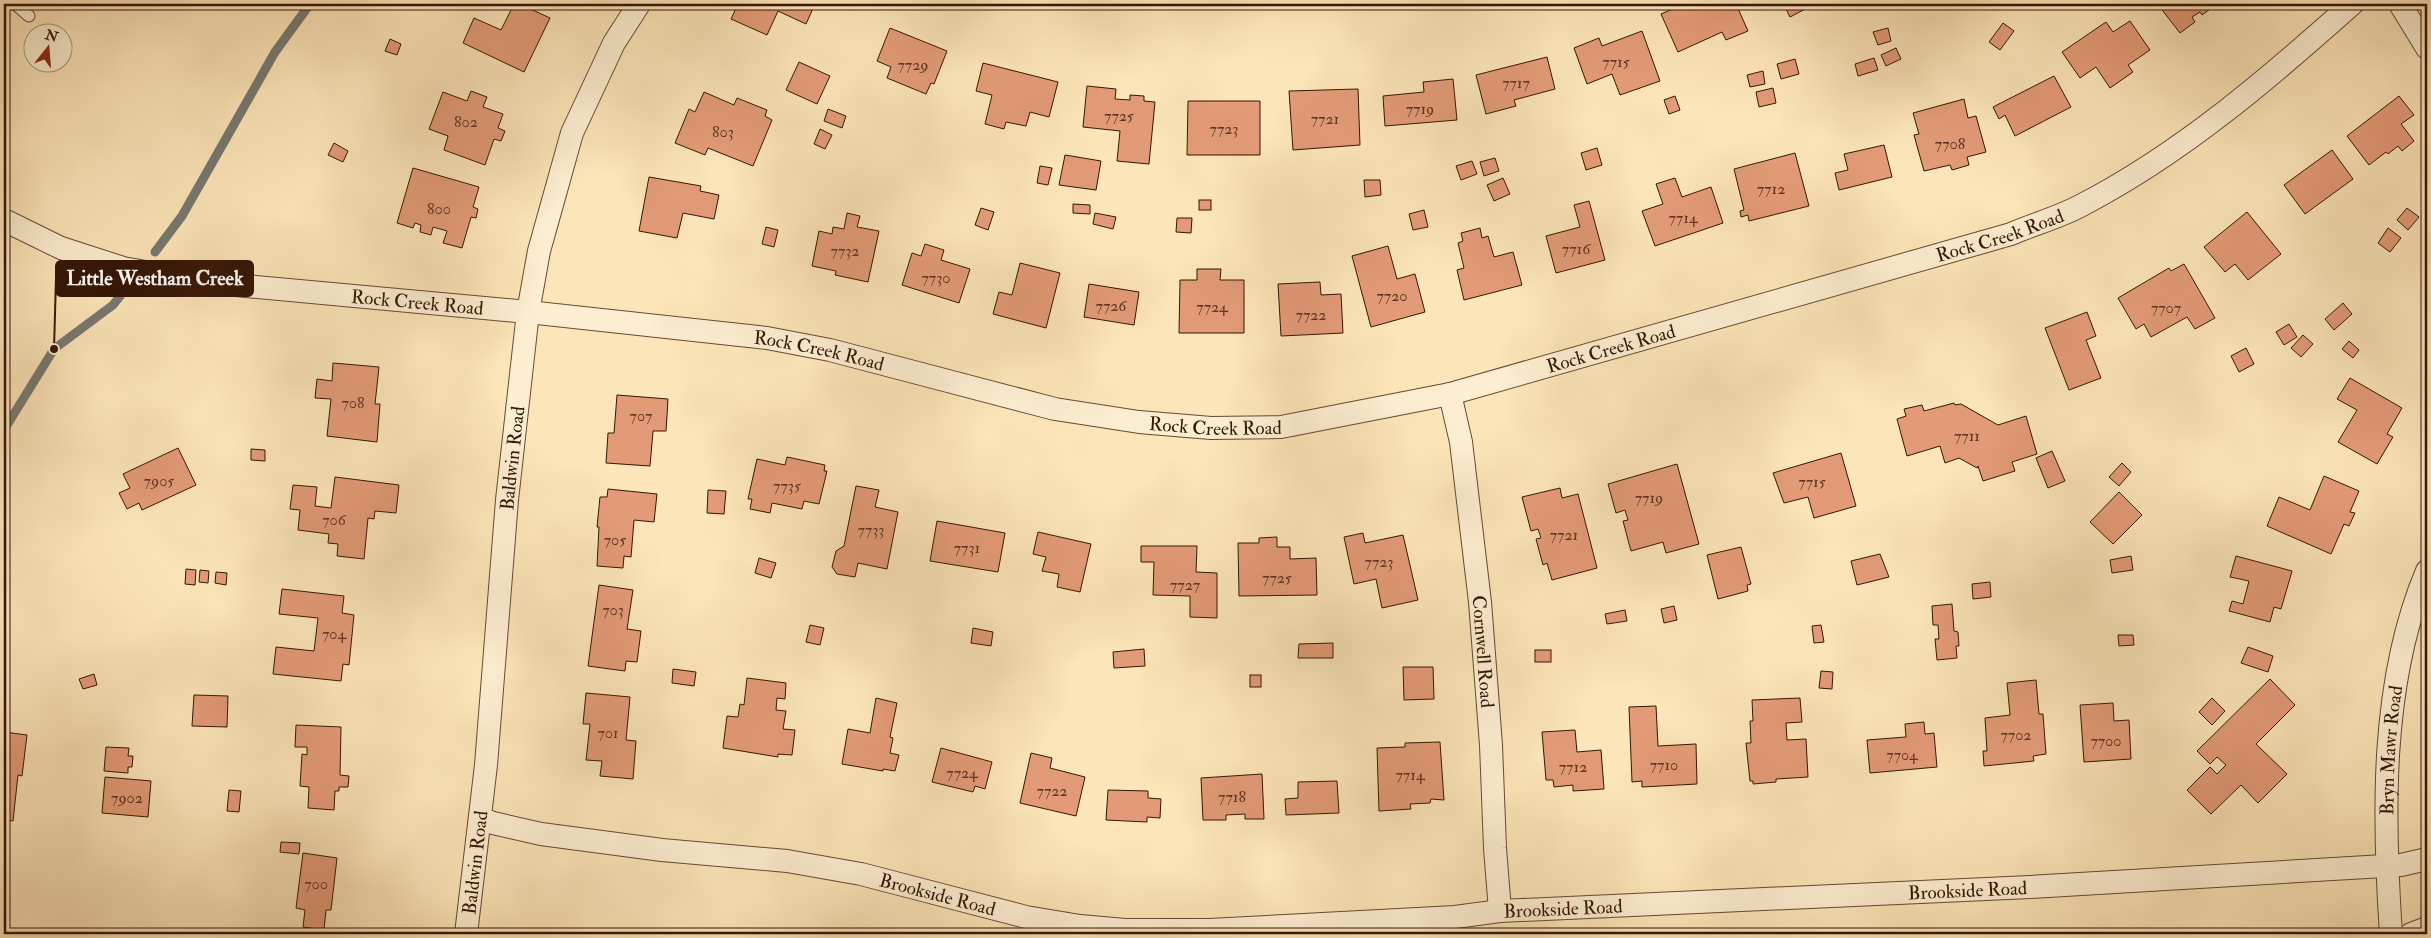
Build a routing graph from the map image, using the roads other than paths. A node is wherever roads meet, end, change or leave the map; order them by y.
1 (15, 4) edge
2 (640, 4) edge
3 (2352, 4) edge
4 (2400, 4) edge
5 (29, 16) dead end
6 (2427, 48) edge
7 (4, 220) edge
8 (528, 312) junction
9 (1450, 394) junction
10 (2427, 571) edge
11 (480, 818) junction
12 (2427, 859) edge
13 (2386, 866) junction
14 (1500, 911) junction
15 (2427, 928) edge
16 (466, 934) edge
17 (2391, 934) edge
18 (2411, 934) edge

1 - 5 lane
2 - 8 street, Baldwin Road
3 - 9 street, Rock Creek Road
4 - 6 street
7 - 8 street, Rock Creek Road
8 - 9 street, Rock Creek Road
8 - 11 street, Baldwin Road
9 - 14 street, Cornwell Road
10 - 13 street, Bryn Mawr Road
11 - 14 street, Brookside Road
11 - 16 street, Baldwin Road
12 - 13 street, Brookside Road
13 - 14 street, Brookside Road
13 - 17 street, Bryn Mawr Road
15 - 18 street

